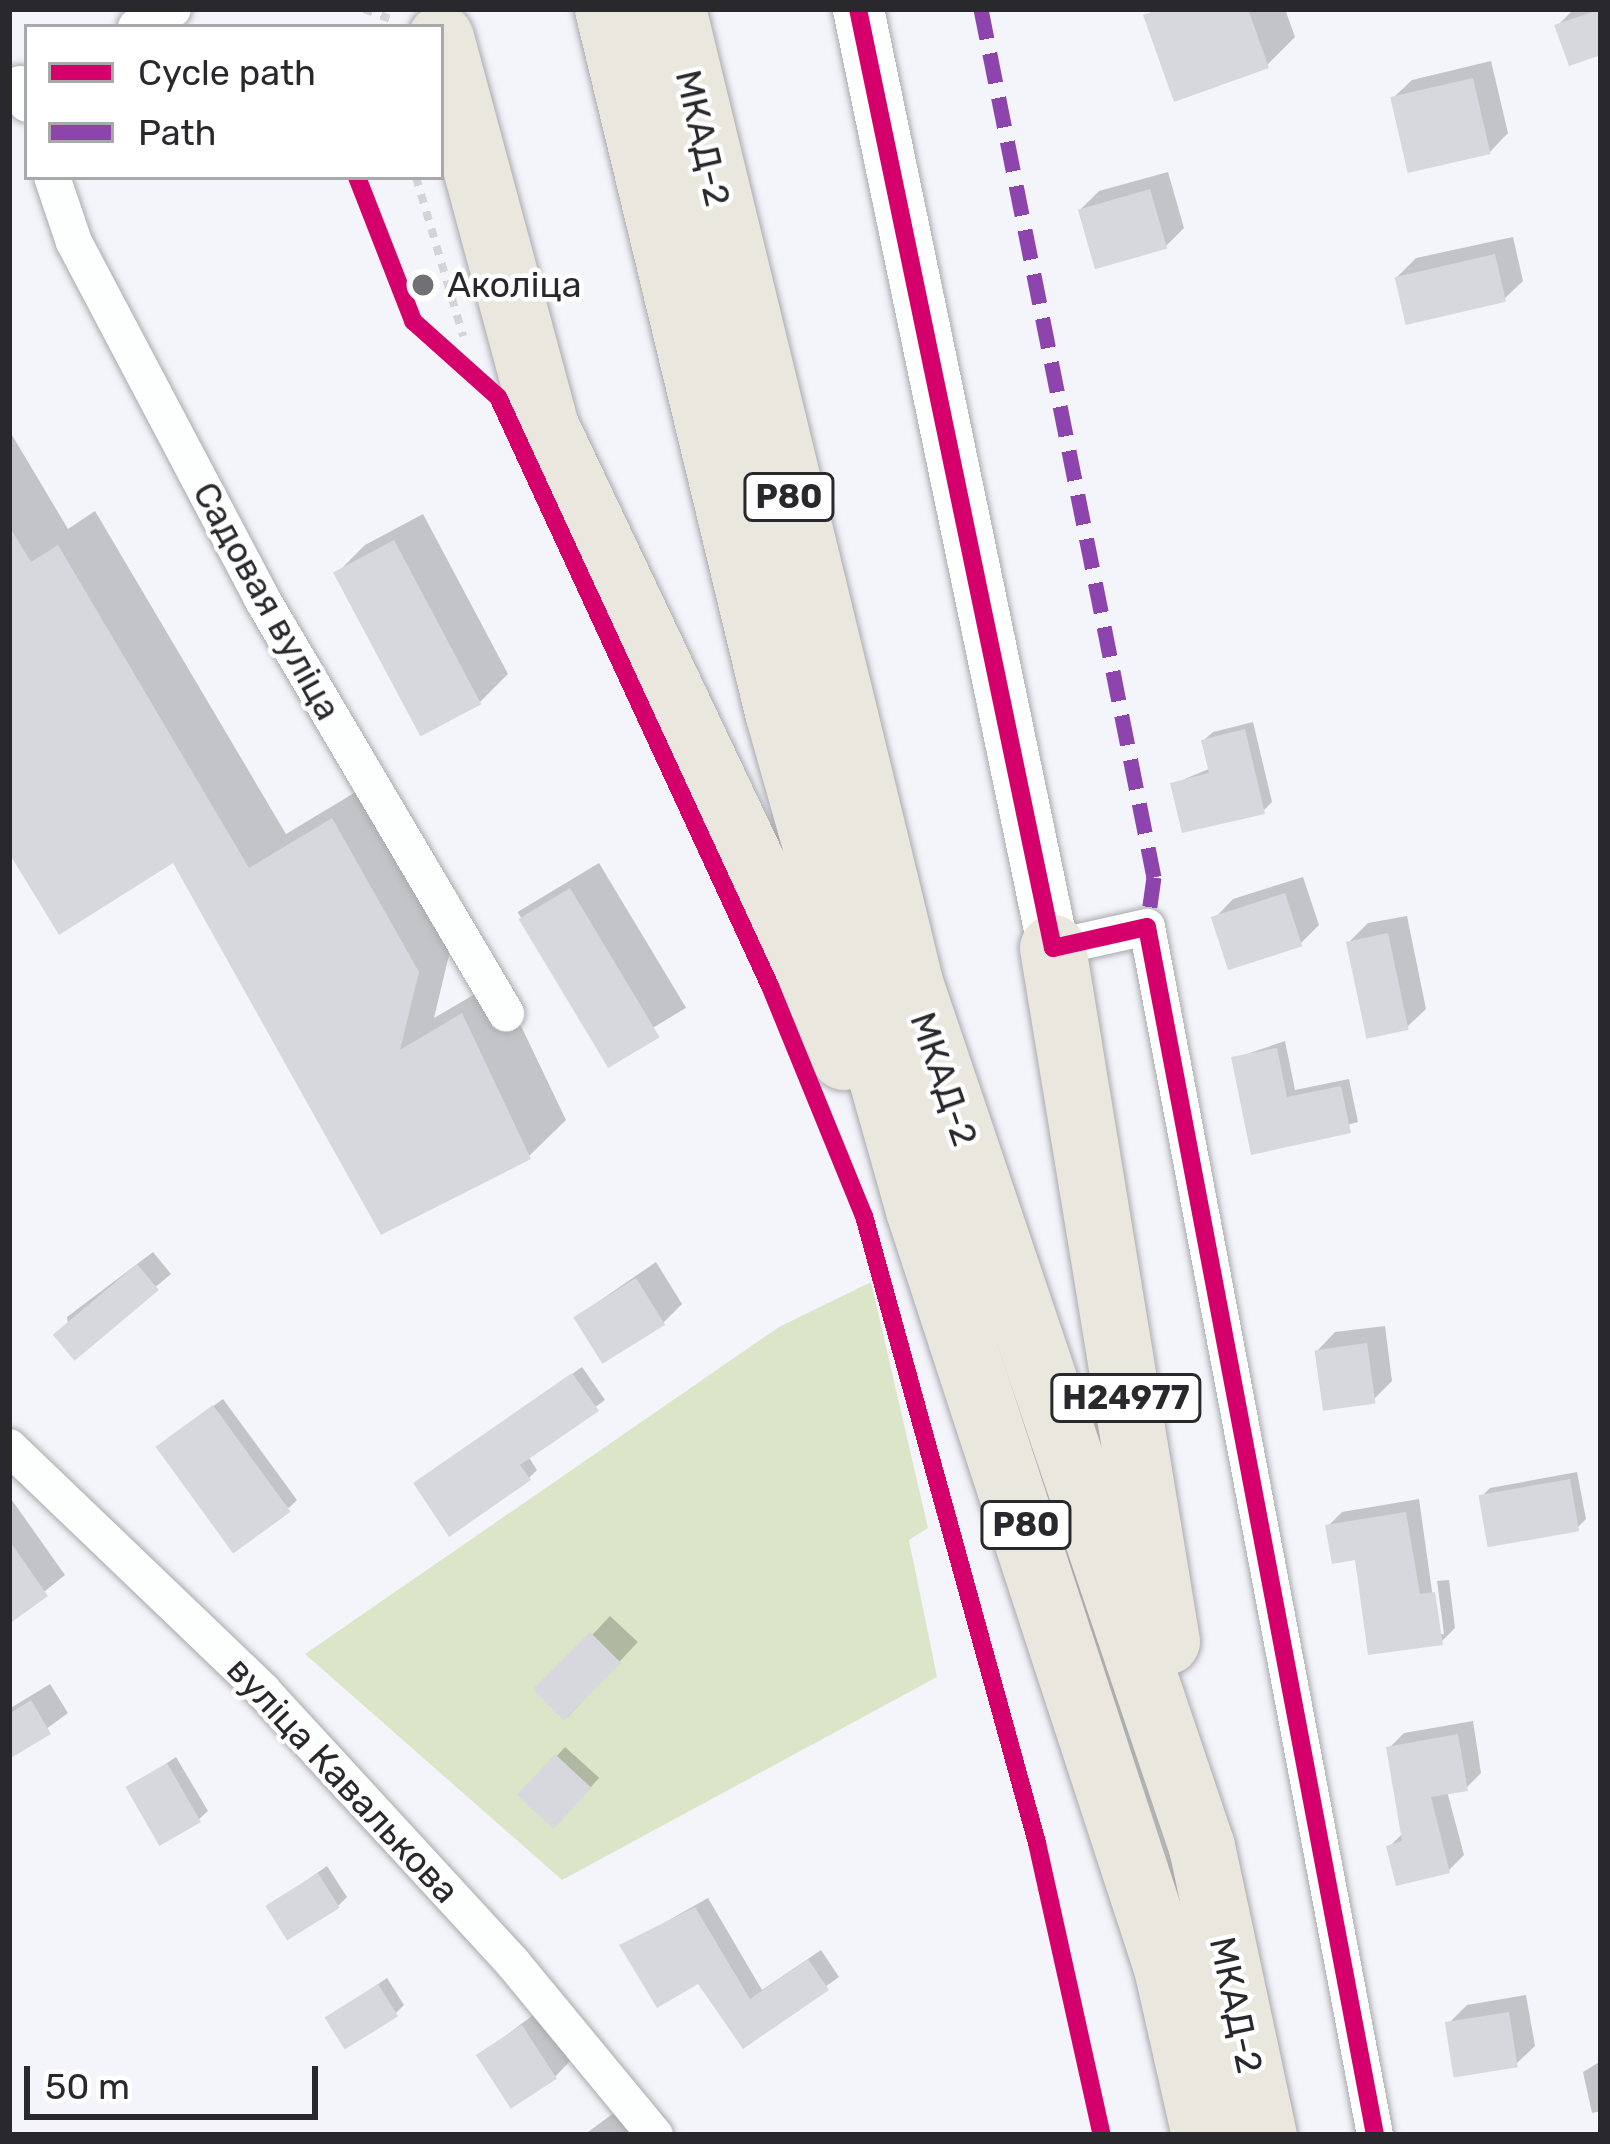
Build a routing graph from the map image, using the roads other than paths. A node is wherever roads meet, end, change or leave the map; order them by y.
1 (173, 9) edge
2 (608, 9) edge
3 (673, 9) edge
4 (858, 9) edge
5 (142, 24) edge
6 (444, 49) edge
7 (53, 180) edge
8 (1053, 948) junction
9 (506, 1014) dead end
10 (919, 1210) junction
11 (9, 1447) edge
12 (1202, 1847) junction
13 (655, 2135) edge
14 (1205, 2135) edge
15 (1264, 2135) edge
16 (1375, 2135) edge

1 - 5 street
2 - 10 highway, Р80
3 - 12 highway, МКАД-2 / Р80
4 - 8 street, Н24977
6 - 10 highway
7 - 9 street, Садовая вуліца
8 - 12 highway, Н24977
8 - 16 street
10 - 14 highway, Р80
11 - 13 street, вуліца Кавалькова
12 - 15 highway, МКАД-2 / Р80

